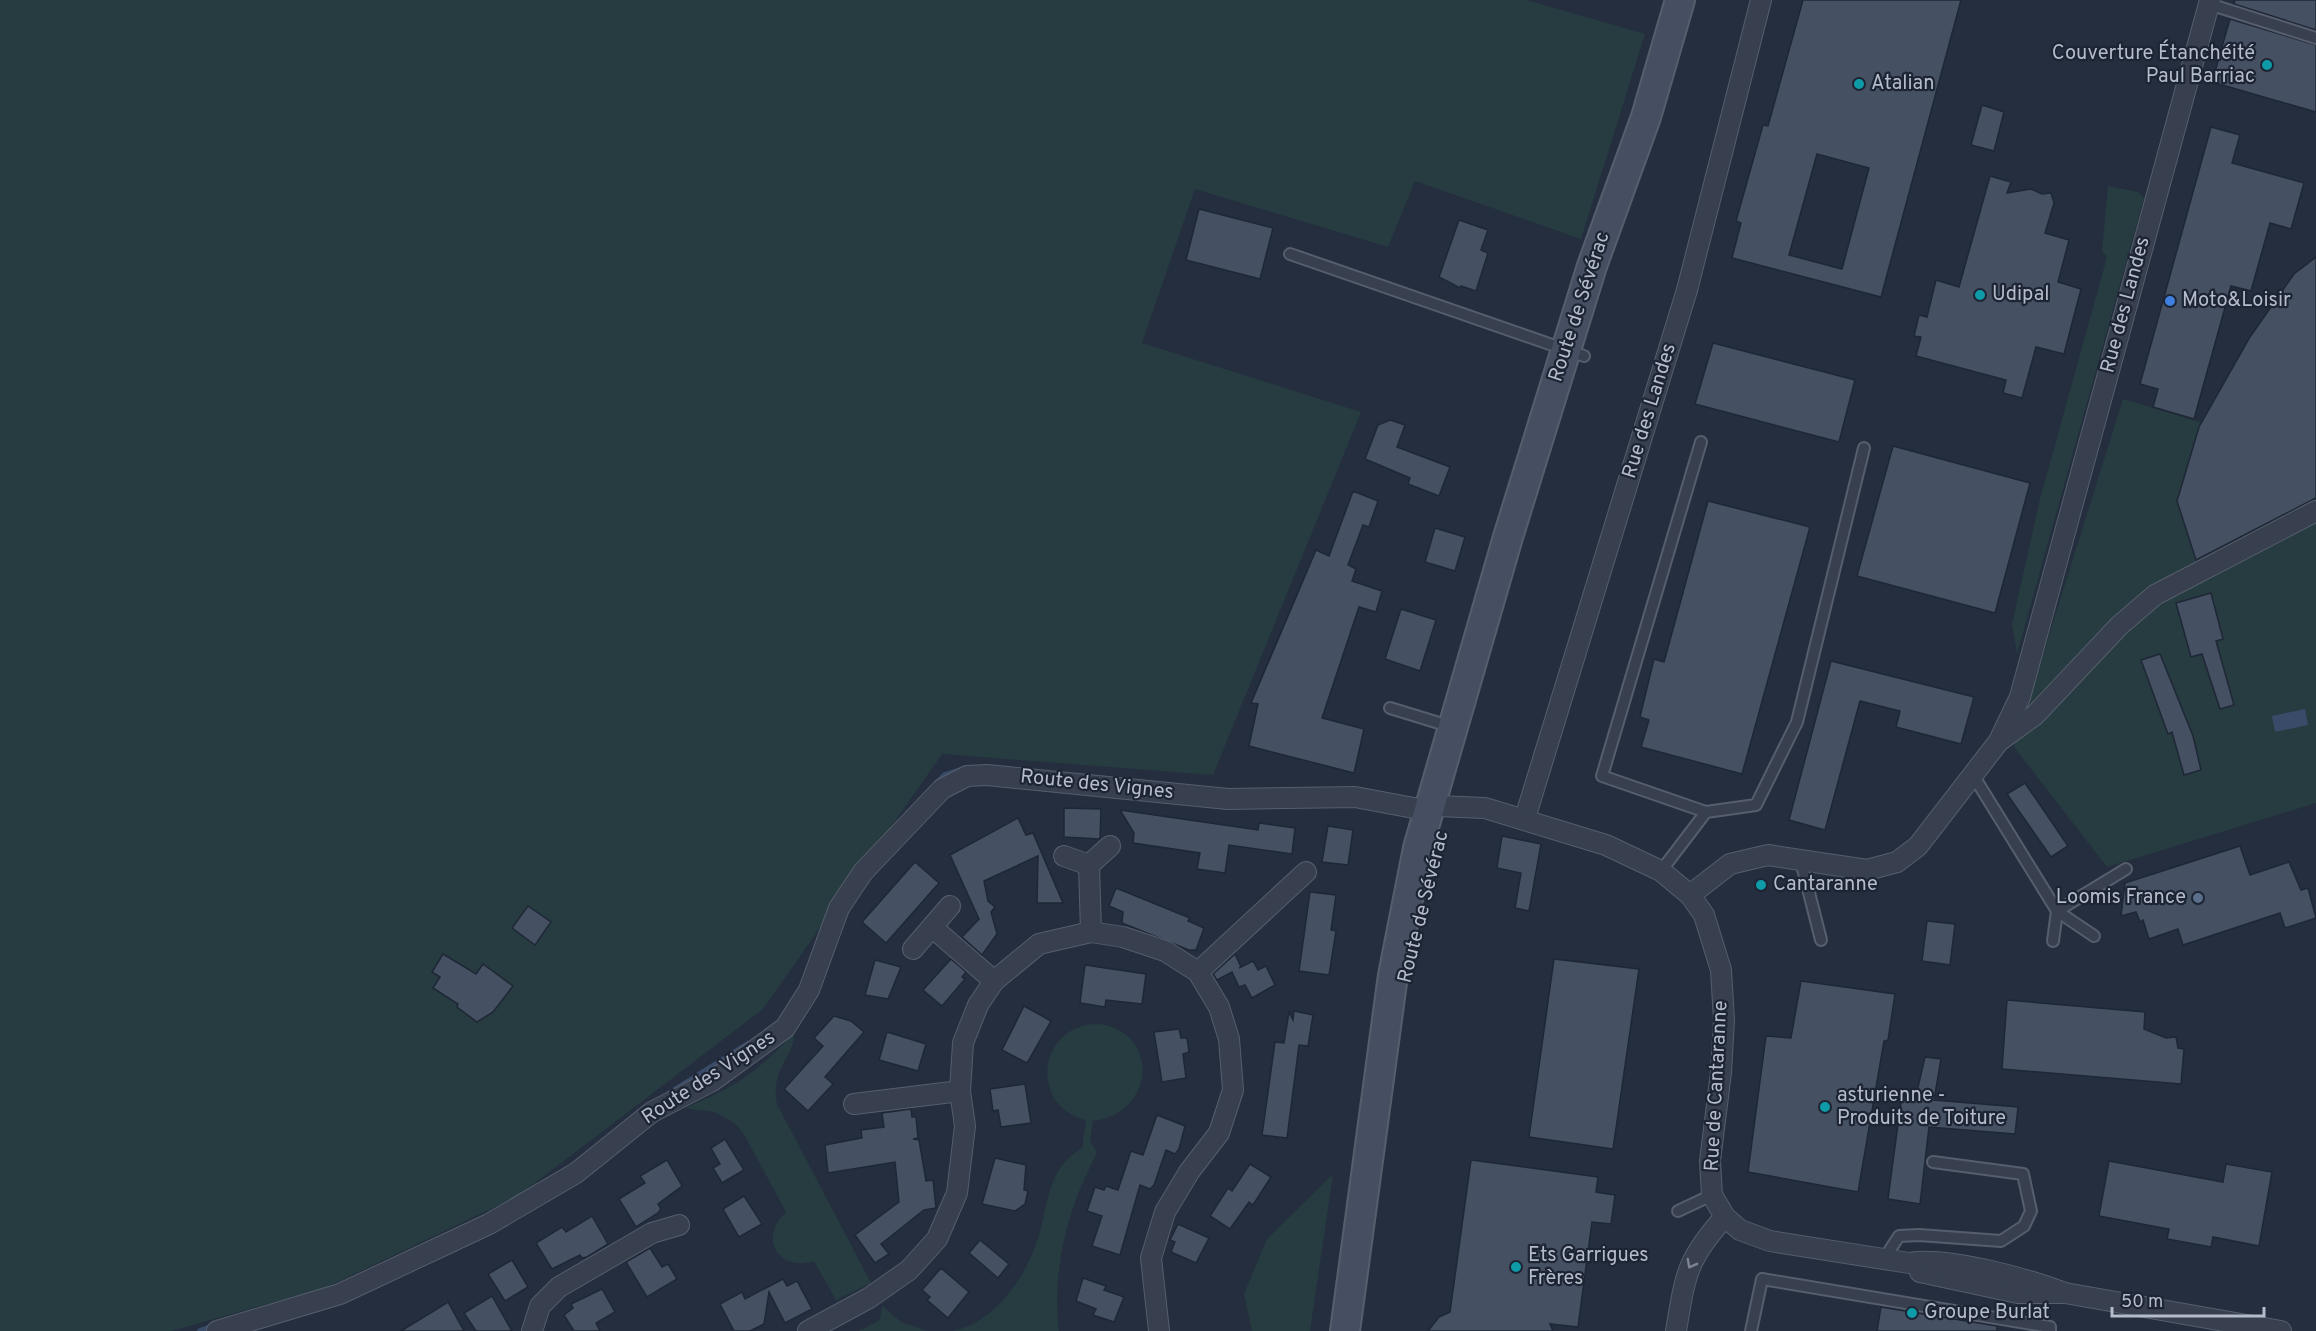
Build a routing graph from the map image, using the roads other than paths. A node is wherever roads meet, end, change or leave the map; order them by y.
1 (1680, 0) edge
2 (1761, 0) edge
3 (2209, 2) edge
4 (2316, 38) edge
5 (1290, 254) dead end
6 (1588, 304) dead end
7 (1574, 353) junction
8 (1701, 442) dead end
9 (1864, 448) dead end
10 (1531, 496) junction
11 (2316, 511) edge
12 (1390, 708) dead end
13 (1456, 728) junction
14 (2000, 741) junction
15 (1973, 775) junction
16 (1439, 806) junction
17 (1706, 812) junction
18 (1525, 818) junction
19 (1110, 846) dead end
20 (1064, 856) dead end
21 (1801, 861) junction
22 (1089, 865) junction
23 (2126, 869) dead end
24 (1661, 871) junction
25 (1306, 872) dead end
26 (1690, 895) junction
27 (950, 906) dead end
28 (2057, 911) junction
29 (932, 927) junction
30 (1091, 932) junction
31 (2094, 936) dead end
32 (1821, 940) dead end
33 (2054, 941) dead end
34 (914, 949) dead end
35 (1198, 972) junction
36 (994, 981) junction
37 (960, 1091) junction
38 (854, 1104) dead end
39 (1933, 1162) dead end
40 (1712, 1195) junction
41 (1678, 1211) dead end
42 (1725, 1217) junction
43 (679, 1226) dead end
44 (1884, 1258) junction
45 (217, 1331) edge
46 (532, 1331) edge
47 (808, 1331) edge
48 (1159, 1331) edge
49 (1345, 1331) edge
50 (1354, 1331) edge
51 (1676, 1331) edge
52 (1751, 1331) edge
53 (2050, 1331) edge
54 (2281, 1331) edge

1 - 7 main road, Route de Sévérac
2 - 18 street, Rue des Landes
3 - 4 lane
3 - 14 street, Rue des Landes
5 - 7 lane
6 - 7 main road, Route de Sévérac
7 - 10 main road, Route de Sévérac
8 - 17 lane
9 - 17 lane
10 - 13 main road, Route de Sévérac
10 - 16 main road, Route de Sévérac
11 - 14 street
12 - 13 lane
13 - 16 main road, Route de Sévérac
14 - 15 street, Rue des Landes
15 - 21 street, Rue des Landes
15 - 28 lane
16 - 18 street, Rue de Cantaranne
16 - 45 street, Route des Vignes
16 - 49 main road, Route de Sévérac
16 - 50 main road, Route de Sévérac
17 - 24 lane
18 - 24 street, Rue de Cantaranne
19 - 22 street
20 - 22 street
21 - 26 street, Rue des Landes
21 - 32 lane
22 - 30 street
23 - 28 lane
24 - 26 street, Rue de Cantaranne
25 - 35 street
26 - 40 street, Rue de Cantaranne
27 - 29 street
28 - 31 lane
28 - 33 lane
29 - 34 street
29 - 36 street
30 - 35 street
30 - 36 street
35 - 48 street
36 - 37 street
37 - 38 street
37 - 47 street
39 - 44 lane
40 - 41 lane
40 - 42 street, Rue de Cantaranne
42 - 44 street, Rue de Cantaranne
42 -> 51 street
43 - 46 street
44 - 54 street, Rue de Cantaranne
52 - 53 lane

